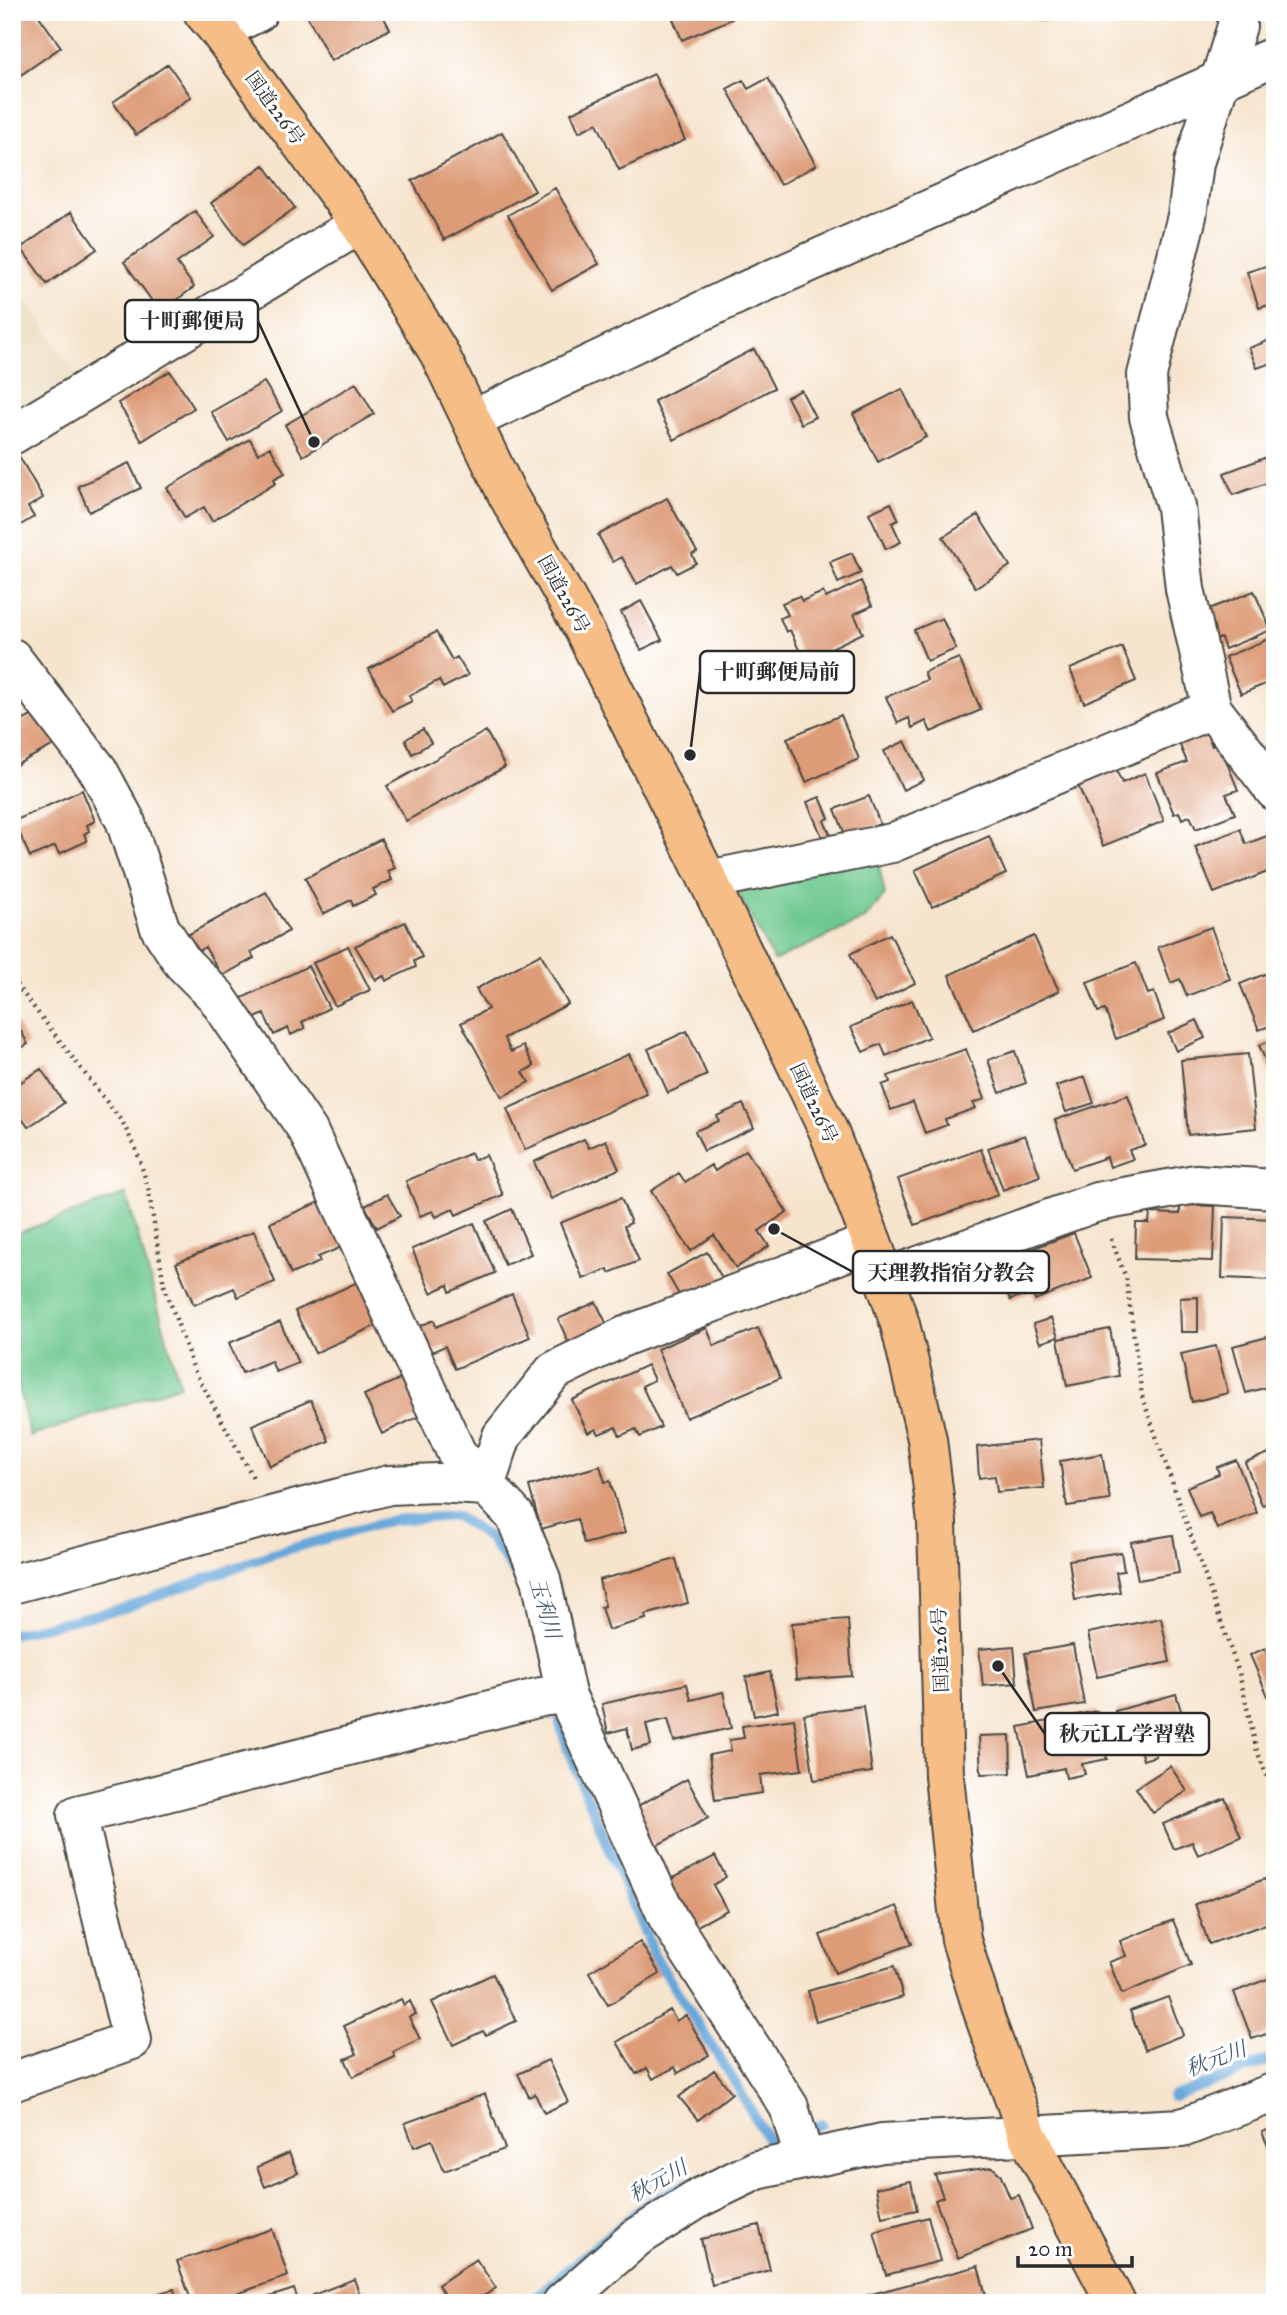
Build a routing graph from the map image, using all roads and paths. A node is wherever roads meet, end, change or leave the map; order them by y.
1 (258, 12) edge
2 (1237, 12) edge
3 (211, 22) edge
4 (1275, 56) edge
5 (1220, 79) junction
6 (360, 225) junction
7 (471, 421) junction
8 (12, 435) edge
9 (12, 658) edge
10 (1212, 709) junction
11 (1275, 791) edge
12 (708, 880) junction
13 (12, 979) edge
14 (1275, 1189) edge
15 (1097, 1202) junction
16 (872, 1242) junction
17 (885, 1278) junction
18 (485, 1486) junction
19 (274, 1516) junction
20 (12, 1584) edge
21 (557, 1695) junction
22 (1275, 1796) edge
23 (12, 2082) edge
24 (1275, 2092) edge
25 (1028, 2136) junction
26 (804, 2156) junction
27 (562, 2303) edge
28 (1116, 2303) edge

1 - 3 street
2 - 5 street
3 - 6 highway, 国道226号
4 - 5 street
5 - 7 street
5 - 10 street
6 - 7 highway, 国道226号
6 - 8 street
7 - 12 highway, 国道226号
9 - 18 street
10 - 11 street
10 - 12 street
12 - 16 highway, 国道226号
13 - 19 path
14 - 15 street
15 - 17 street
15 - 22 path
16 - 17 highway, 国道226号
16 - 18 street
17 - 25 highway, 国道226号
18 - 19 street
18 - 21 street
19 - 20 street
21 - 23 street
21 - 26 street
24 - 25 street
25 - 26 street
25 - 28 highway, 国道226号
26 - 27 street

